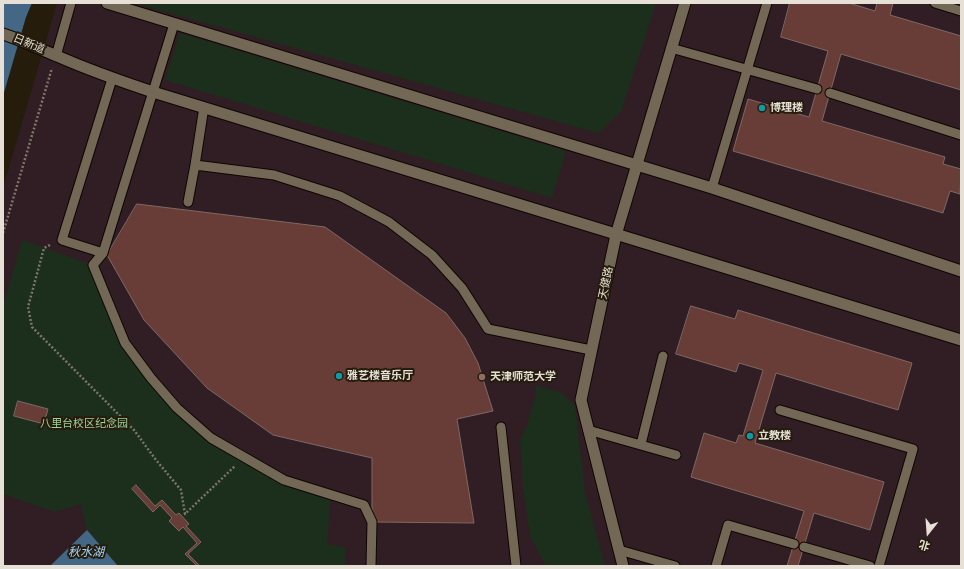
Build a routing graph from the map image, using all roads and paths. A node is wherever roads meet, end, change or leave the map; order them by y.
1 (71, 3) edge
2 (107, 3) edge
3 (684, 3) edge
4 (767, 3) edge
5 (935, 3) edge
6 (961, 11) edge
7 (174, 24) junction
8 (3, 34) edge
9 (671, 48) junction
10 (56, 56) junction
11 (747, 70) junction
12 (112, 78) junction
13 (817, 89) dead end
14 (153, 92) junction
15 (830, 93) dead end
16 (204, 107) junction
17 (961, 135) edge
18 (636, 165) junction
19 (195, 166) junction
20 (712, 188) junction
21 (188, 202) dead end
22 (3, 233) edge
23 (616, 235) junction
24 (62, 240) junction
25 (103, 253) junction
26 (961, 271) edge
27 (961, 340) edge
28 (591, 350) junction
29 (663, 356) dead end
30 (780, 410) dead end
31 (501, 427) dead end
32 (588, 430) junction
33 (641, 444) junction
34 (676, 455) dead end
35 (243, 458) junction
36 (794, 544) dead end
37 (804, 547) dead end
38 (619, 550) junction
39 (371, 566) edge
40 (516, 566) edge
41 (623, 566) edge
42 (675, 566) edge
43 (716, 566) edge
44 (870, 566) edge
45 (879, 566) edge

1 - 10 lane
2 - 7 street
3 - 9 street, 天健路
4 - 11 lane
5 - 6 lane
7 - 14 lane
7 - 18 street
8 - 10 street, 日新道
9 - 11 lane
9 - 18 street, 天健路
10 - 12 street, 日新道
10 - 22 path
11 - 13 lane
11 - 20 lane
12 - 14 street, 日新道
12 - 24 lane
14 - 16 street, 日新道
14 - 25 lane
15 - 17 lane
16 - 19 lane
16 - 23 street, 日新道
18 - 20 street
18 - 23 street, 天健路
19 - 21 lane
19 - 28 lane
20 - 26 street
23 - 27 street, 日新道
23 - 28 street, 天健路
24 - 25 lane
24 - 35 path
25 - 35 lane
28 - 32 street, 天健路
29 - 33 lane
30 - 45 lane
31 - 40 lane
32 - 33 lane
32 - 38 street, 天健路
33 - 34 lane
35 - 39 lane
36 - 43 lane
37 - 44 lane
38 - 41 street, 天健路
38 - 42 lane

